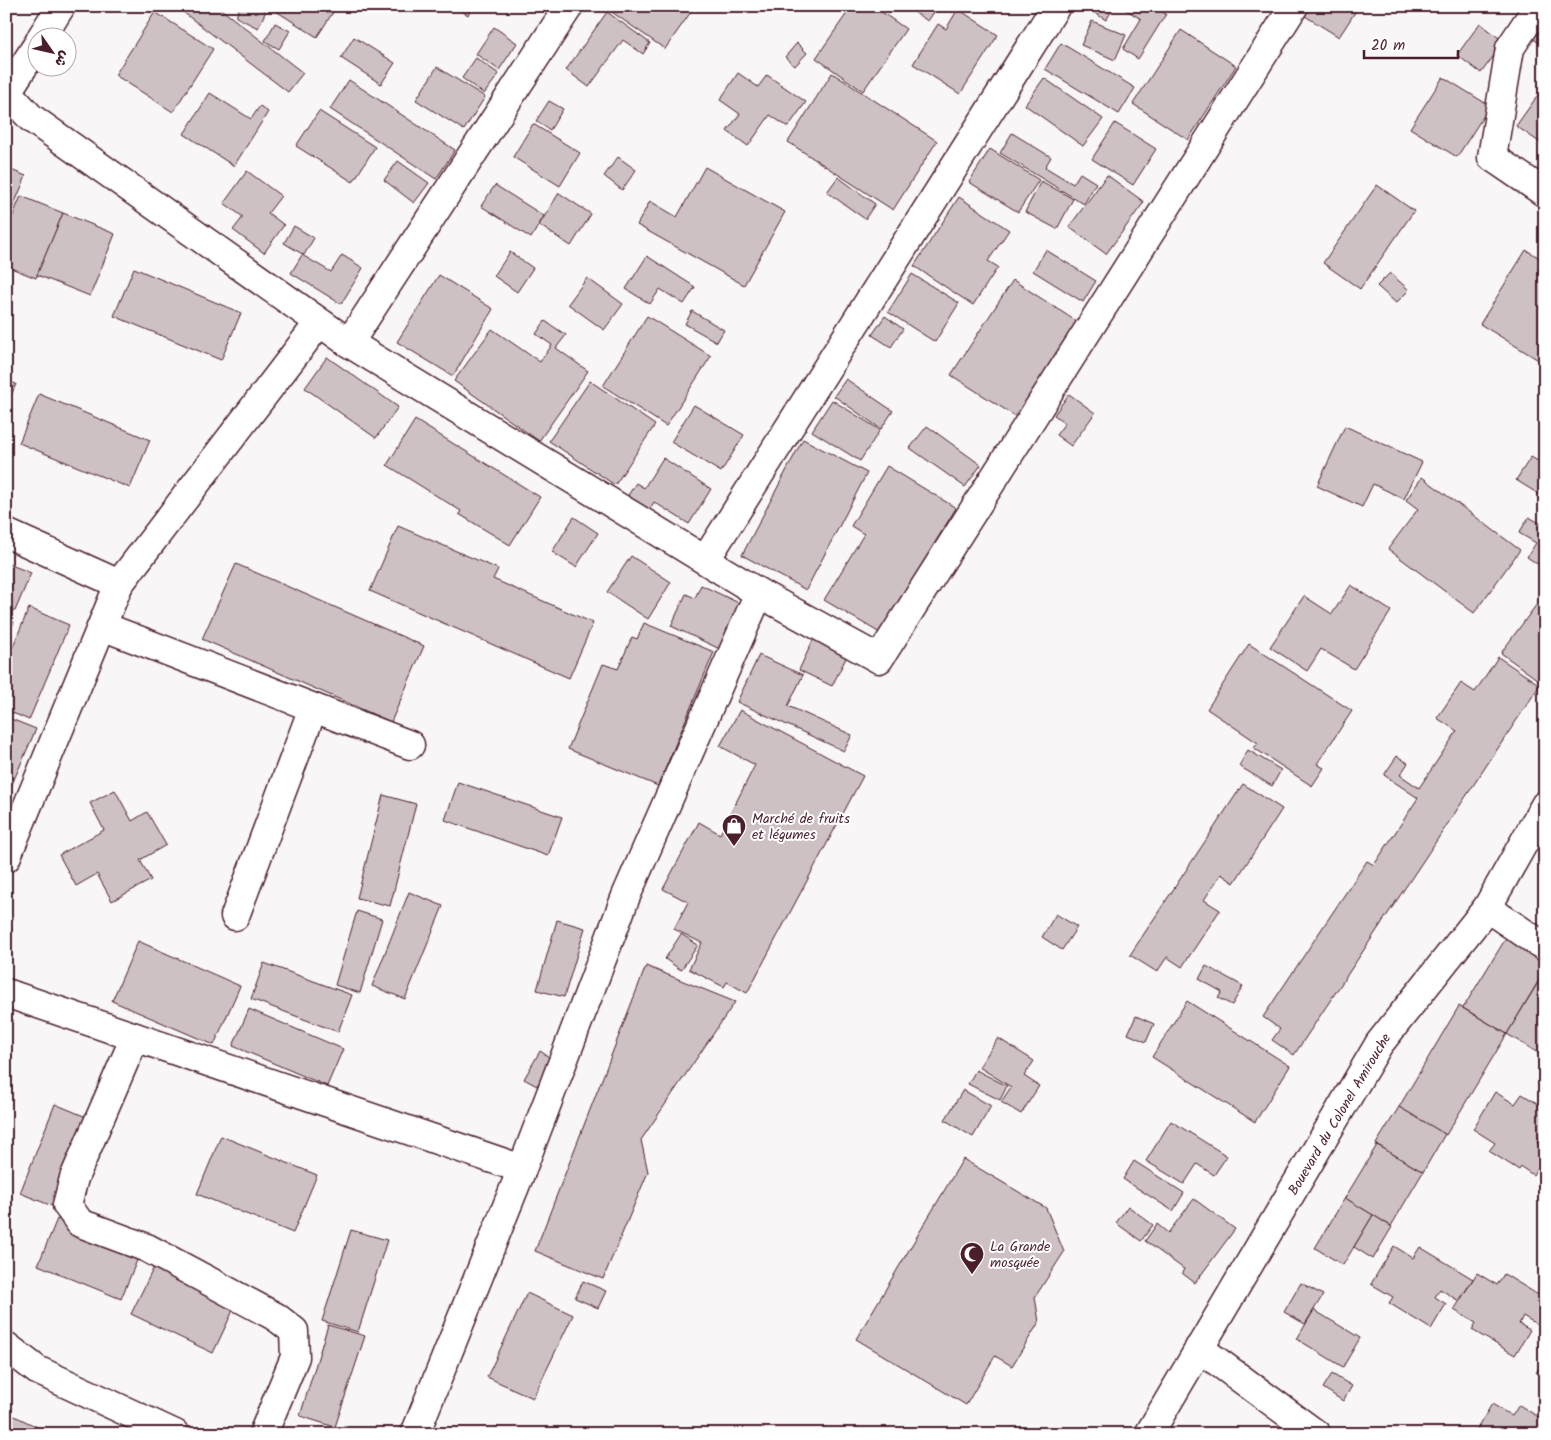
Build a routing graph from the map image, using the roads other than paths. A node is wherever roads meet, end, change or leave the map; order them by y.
1 (61, 6) edge
2 (569, 6) edge
3 (1056, 6) edge
4 (1294, 6) edge
5 (1538, 6) edge
6 (47, 28) edge
7 (28, 59) edge
8 (6, 92) edge
9 (1545, 193) edge
10 (318, 324) junction
11 (348, 343) junction
12 (6, 533) edge
13 (706, 559) junction
14 (119, 584) junction
15 (759, 593) junction
16 (102, 626) junction
17 (313, 708) junction
18 (410, 745) dead end
19 (1545, 805) edge
20 (6, 858) edge
21 (1487, 908) junction
22 (235, 916) dead end
23 (1545, 947) edge
24 (6, 993) edge
25 (135, 1037) junction
26 (522, 1169) junction
27 (6, 1346) edge
28 (1199, 1348) junction
29 (175, 1434) edge
30 (264, 1434) edge
31 (415, 1434) edge
32 (1150, 1434) edge
33 (1316, 1434) edge

1 - 6 street
2 - 11 street
3 - 13 street
4 - 15 street
5 - 9 street
7 - 8 street
8 - 10 street
10 - 11 street
10 - 14 street
11 - 13 street
12 - 14 street
13 - 15 street
14 - 16 street
15 - 26 street
16 - 17 street
16 - 20 street
17 - 18 street
17 - 22 street
19 - 21 street, Bouevard du Colonel Amirouche
21 - 23 street
21 - 28 street, Bouevard du Colonel Amirouche
24 - 25 street
25 - 26 street
25 - 30 street
26 - 31 street
27 - 29 street
28 - 32 street, Bouevard du Colonel Amirouche
28 - 33 street

